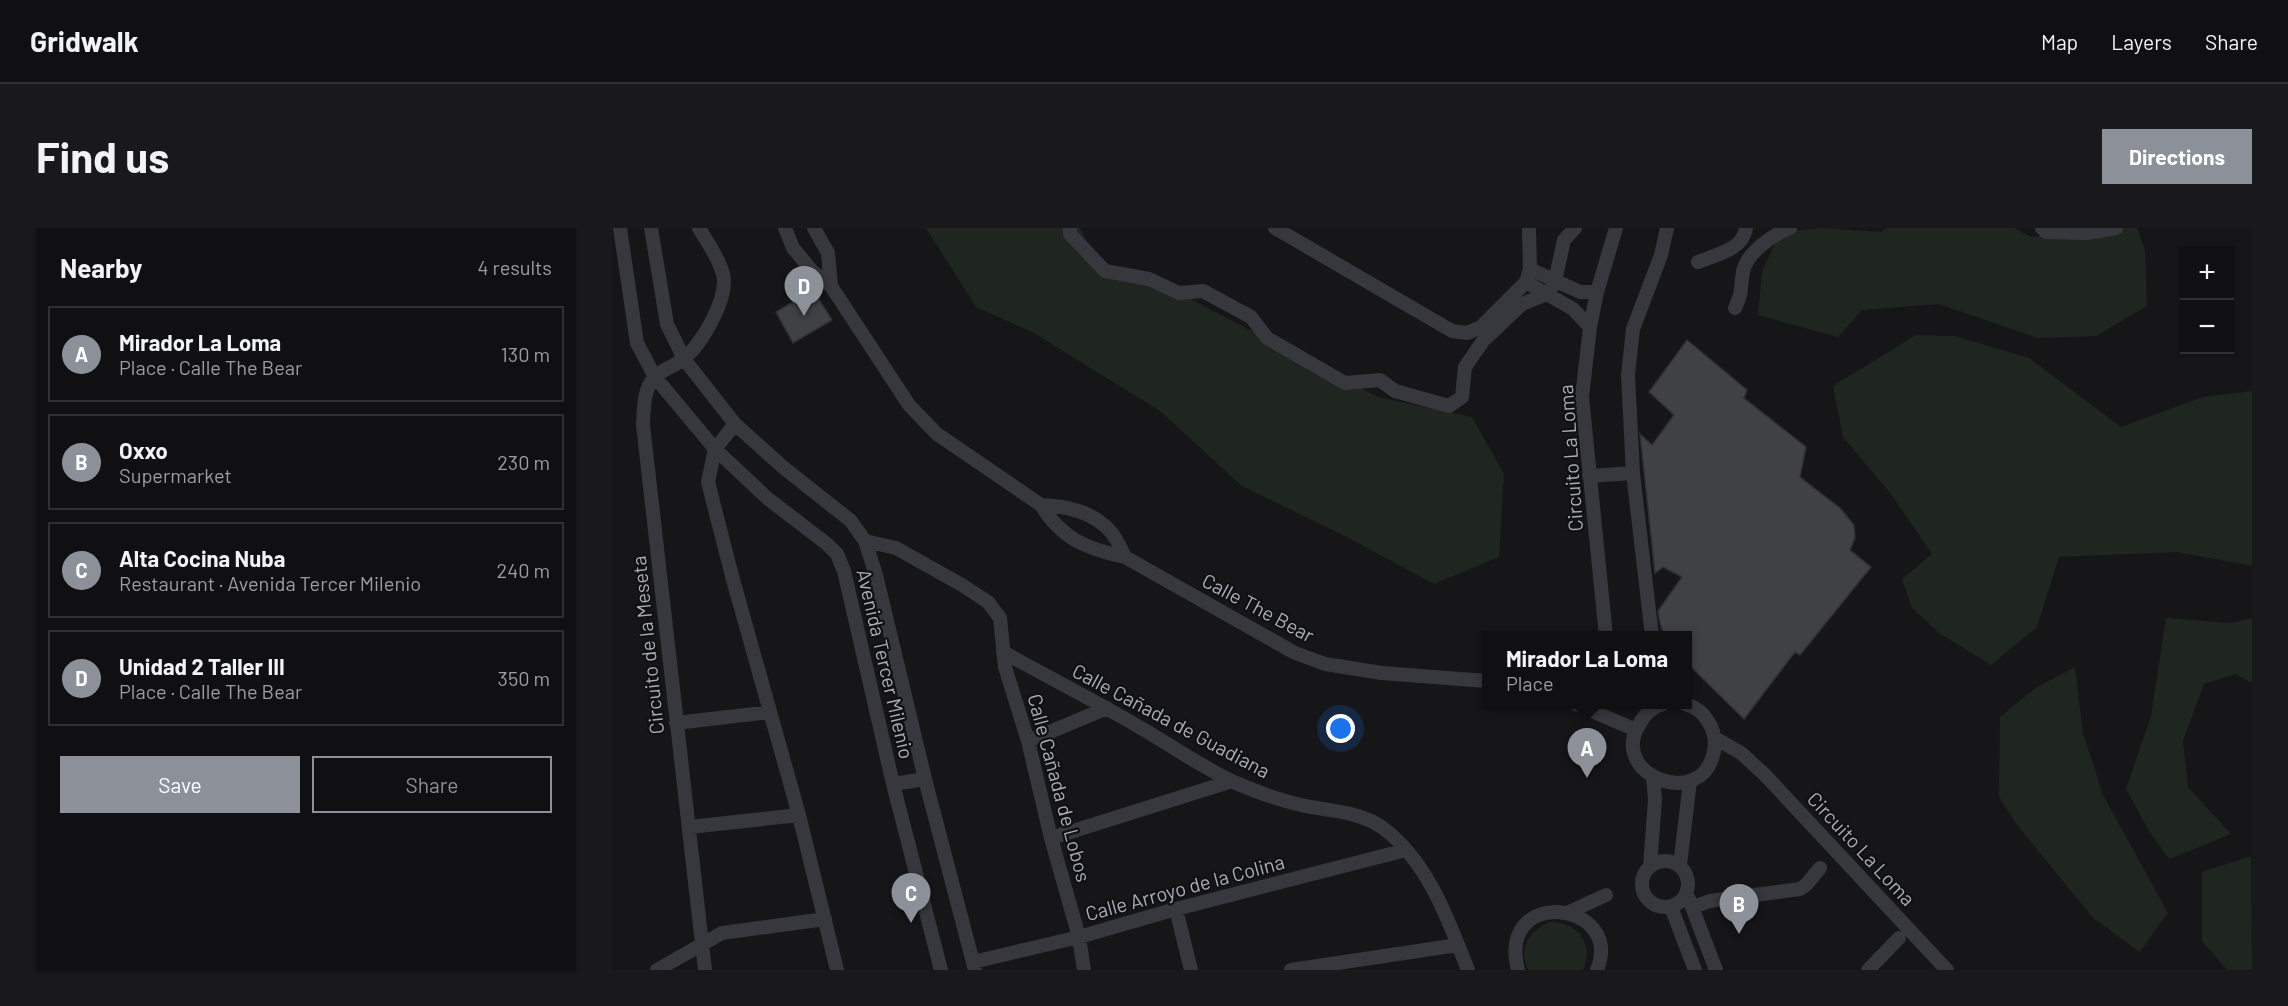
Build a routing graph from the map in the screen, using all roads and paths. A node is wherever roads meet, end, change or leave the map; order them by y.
1 (620, 228) edge
2 (651, 228) edge
3 (699, 228) edge
4 (785, 228) edge
5 (814, 228) edge
6 (1070, 228) edge
7 (1275, 228) edge
8 (1529, 228) edge
9 (1575, 228) edge
10 (1616, 228) edge
11 (1790, 228) edge
12 (2042, 228) edge
13 (2116, 228) edge
14 (1666, 232) edge
15 (1746, 232) edge
16 (1753, 254) junction
17 (1698, 262) dead end
18 (1528, 276) junction
19 (831, 285) junction
20 (1552, 287) junction
21 (1597, 292) junction
22 (1735, 308) dead end
23 (1590, 327) junction
24 (684, 359) junction
25 (655, 377) junction
26 (735, 424) junction
27 (715, 449) junction
28 (1633, 473) junction
29 (1589, 476) junction
30 (1041, 505) junction
31 (865, 541) junction
32 (1125, 557) junction
33 (1606, 631) edge
34 (1651, 631) edge
35 (1002, 652) junction
36 (1482, 681) edge
37 (1692, 705) edge
38 (1107, 708) junction
39 (1586, 709) edge
40 (1616, 709) edge
41 (1655, 709) edge
42 (770, 712) junction
43 (1617, 721) junction
44 (676, 723) junction
45 (1636, 730) junction
46 (1715, 738) junction
47 (1028, 741) junction
48 (1653, 777) junction
49 (925, 779) junction
50 (1232, 781) junction
51 (1690, 781) junction
52 (893, 784) junction
53 (799, 815) junction
54 (690, 827) junction
55 (1051, 838) junction
56 (1406, 850) junction
57 (1680, 865) junction
58 (1650, 866) junction
59 (1820, 868) dead end
60 (1606, 895) dead end
61 (1690, 900) junction
62 (1671, 907) junction
63 (1176, 909) junction
64 (1569, 912) junction
65 (825, 919) junction
66 (1079, 937) junction
67 (1899, 938) dead end
68 (702, 945) junction
69 (1458, 945) junction
70 (974, 966) edge
71 (657, 970) edge
72 (705, 970) edge
73 (837, 970) edge
74 (941, 970) edge
75 (1084, 970) edge
76 (1191, 970) edge
77 (1291, 970) edge
78 (1468, 970) edge
79 (1518, 970) edge
80 (1597, 970) edge
81 (1695, 970) edge
82 (1716, 970) edge
83 (1868, 970) edge
84 (1947, 970) edge

1 - 25 street, Avenida Tercer Milenio
2 - 24 street, Avenida Tercer Milenio
3 - 24 street
4 - 19 street, Calle The Bear
5 - 19 street, Calle The Bear
6 - 20 street
7 - 18 street
8 - 18 street
9 - 20 street
10 - 21 street, Circuito La Loma
11 - 16 street
12 - 13 street
14 - 28 street
15 - 16 street
15 - 17 street
16 - 22 street
18 - 20 street
19 - 30 street, Calle The Bear
20 - 21 street
20 - 23 street
21 - 23 street, Circuito La Loma
23 - 29 street, Circuito La Loma
24 - 25 street
24 - 26 street, Avenida Tercer Milenio
25 - 27 street, Avenida Tercer Milenio
25 - 44 street, Circuito de la Meseta
26 - 27 street
26 - 31 street, Avenida Tercer Milenio
27 - 42 street
27 - 52 street, Avenida Tercer Milenio
28 - 29 street
28 - 34 street
29 - 33 street, Circuito La Loma
30 - 32 street, Calle The Bear
30 - 32 street, Calle The Bear
31 - 35 street
31 - 49 street, Avenida Tercer Milenio
32 - 36 street, Calle The Bear
35 - 38 street, Calle Cañada de Guadiana
35 - 47 street, Calle Cañada de Lobos
37 - 46 street
38 - 47 street
38 - 50 street, Calle Cañada de Guadiana
39 - 43 street
40 - 43 street
41 - 45 street
42 - 44 street
42 - 53 street
43 - 45 street
44 - 54 street, Circuito de la Meseta
45 - 48 street
46 - 51 street
46 - 84 street, Circuito La Loma
47 - 55 street, Calle Cañada de Lobos
48 - 51 street
48 - 58 street
49 - 52 street
49 - 70 street, Avenida Tercer Milenio
50 - 55 street
50 - 56 street, Calle Cañada de Guadiana
51 - 57 street
52 - 74 street, Avenida Tercer Milenio
53 - 54 street
53 - 65 street
54 - 68 street, Circuito de la Meseta
55 - 66 street, Calle Cañada de Lobos
56 - 63 street, Calle Arroyo de la Colina
56 - 69 street, Calle Cañada de Guadiana
57 - 58 street
57 - 61 street
58 - 62 street
59 - 61 street
60 - 64 street
61 - 62 street
61 - 82 street
62 - 81 street
63 - 66 street, Calle Arroyo de la Colina
63 - 76 street
64 - 79 street
64 - 80 street
65 - 68 street
65 - 73 street
66 - 70 street, Calle Arroyo de la Colina
66 - 75 street, Calle Cañada de Lobos
67 - 83 street
68 - 71 street
68 - 72 street, Circuito de la Meseta
69 - 77 street
69 - 78 street, Calle Cañada de Guadiana

